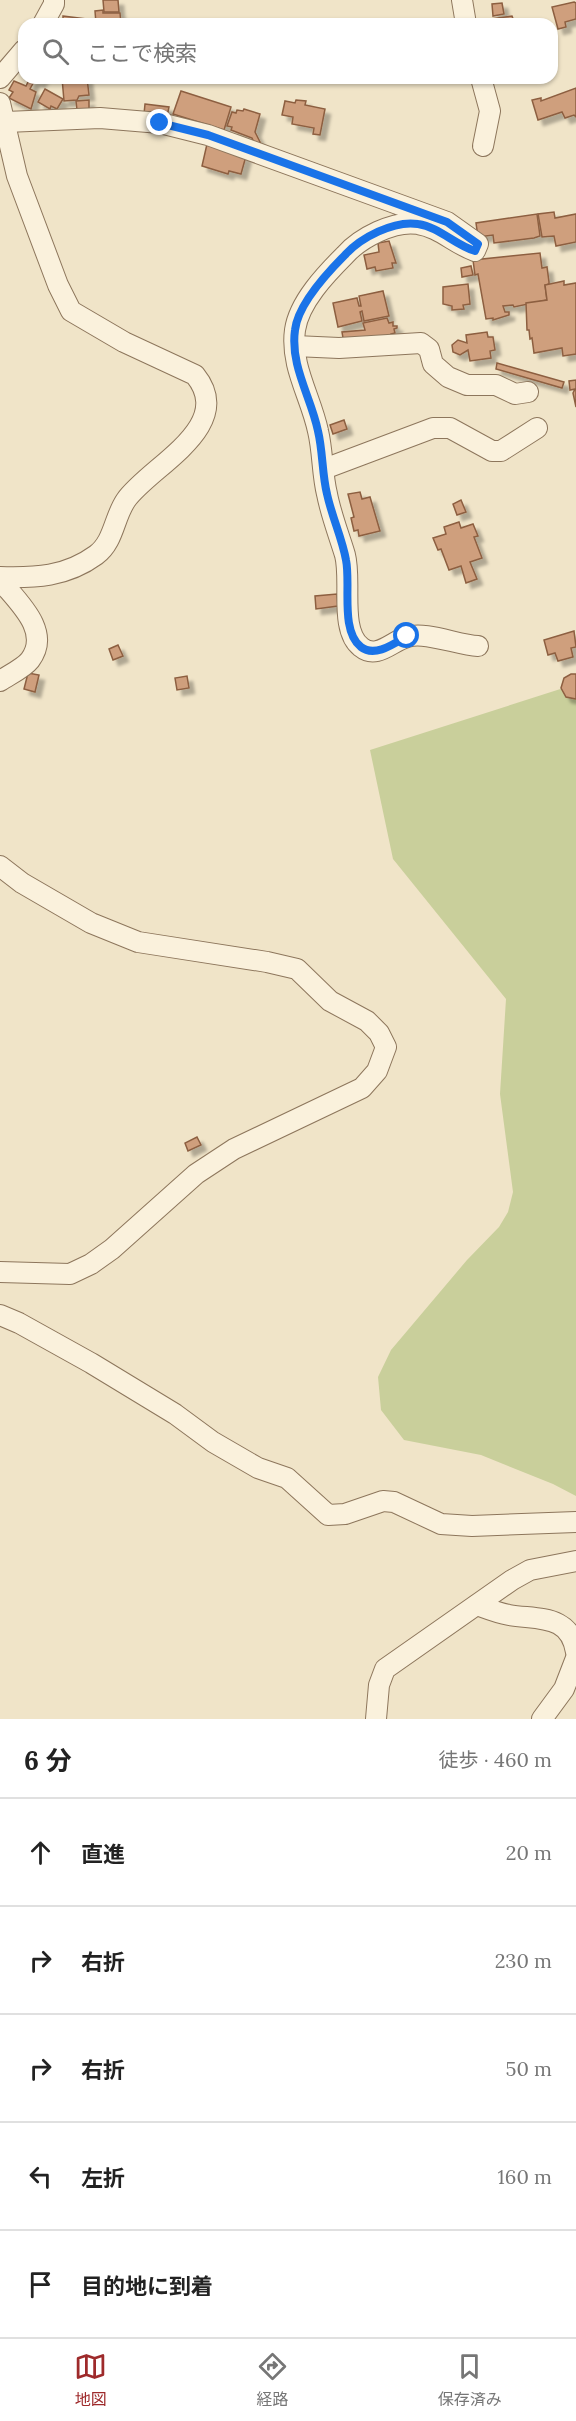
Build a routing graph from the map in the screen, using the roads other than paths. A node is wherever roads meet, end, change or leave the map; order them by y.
1 (54, 0) edge
2 (462, 0) edge
3 (46, 18) edge
4 (465, 18) edge
5 (18, 57) edge
6 (0, 78) edge
7 (483, 84) edge
8 (3, 112) edge
9 (483, 146) dead end
10 (295, 346) junction
11 (528, 392) dead end
12 (537, 428) dead end
13 (324, 469) junction
14 (0, 579) edge
15 (478, 646) dead end
16 (0, 681) edge
17 (0, 866) edge
18 (0, 1272) edge
19 (0, 1315) edge
20 (576, 1522) edge
21 (576, 1561) edge
22 (477, 1605) junction
23 (576, 1652) edge
24 (576, 1658) edge
25 (376, 1719) edge
26 (542, 1719) edge

1 - 3 street
2 - 4 street
5 - 6 street
7 - 9 street
8 - 10 street
8 - 14 street
10 - 11 street
10 - 13 street
12 - 13 street
13 - 15 street
14 - 16 street
17 - 18 street
19 - 20 street
21 - 22 street
22 - 23 street
22 - 25 street
24 - 26 street

